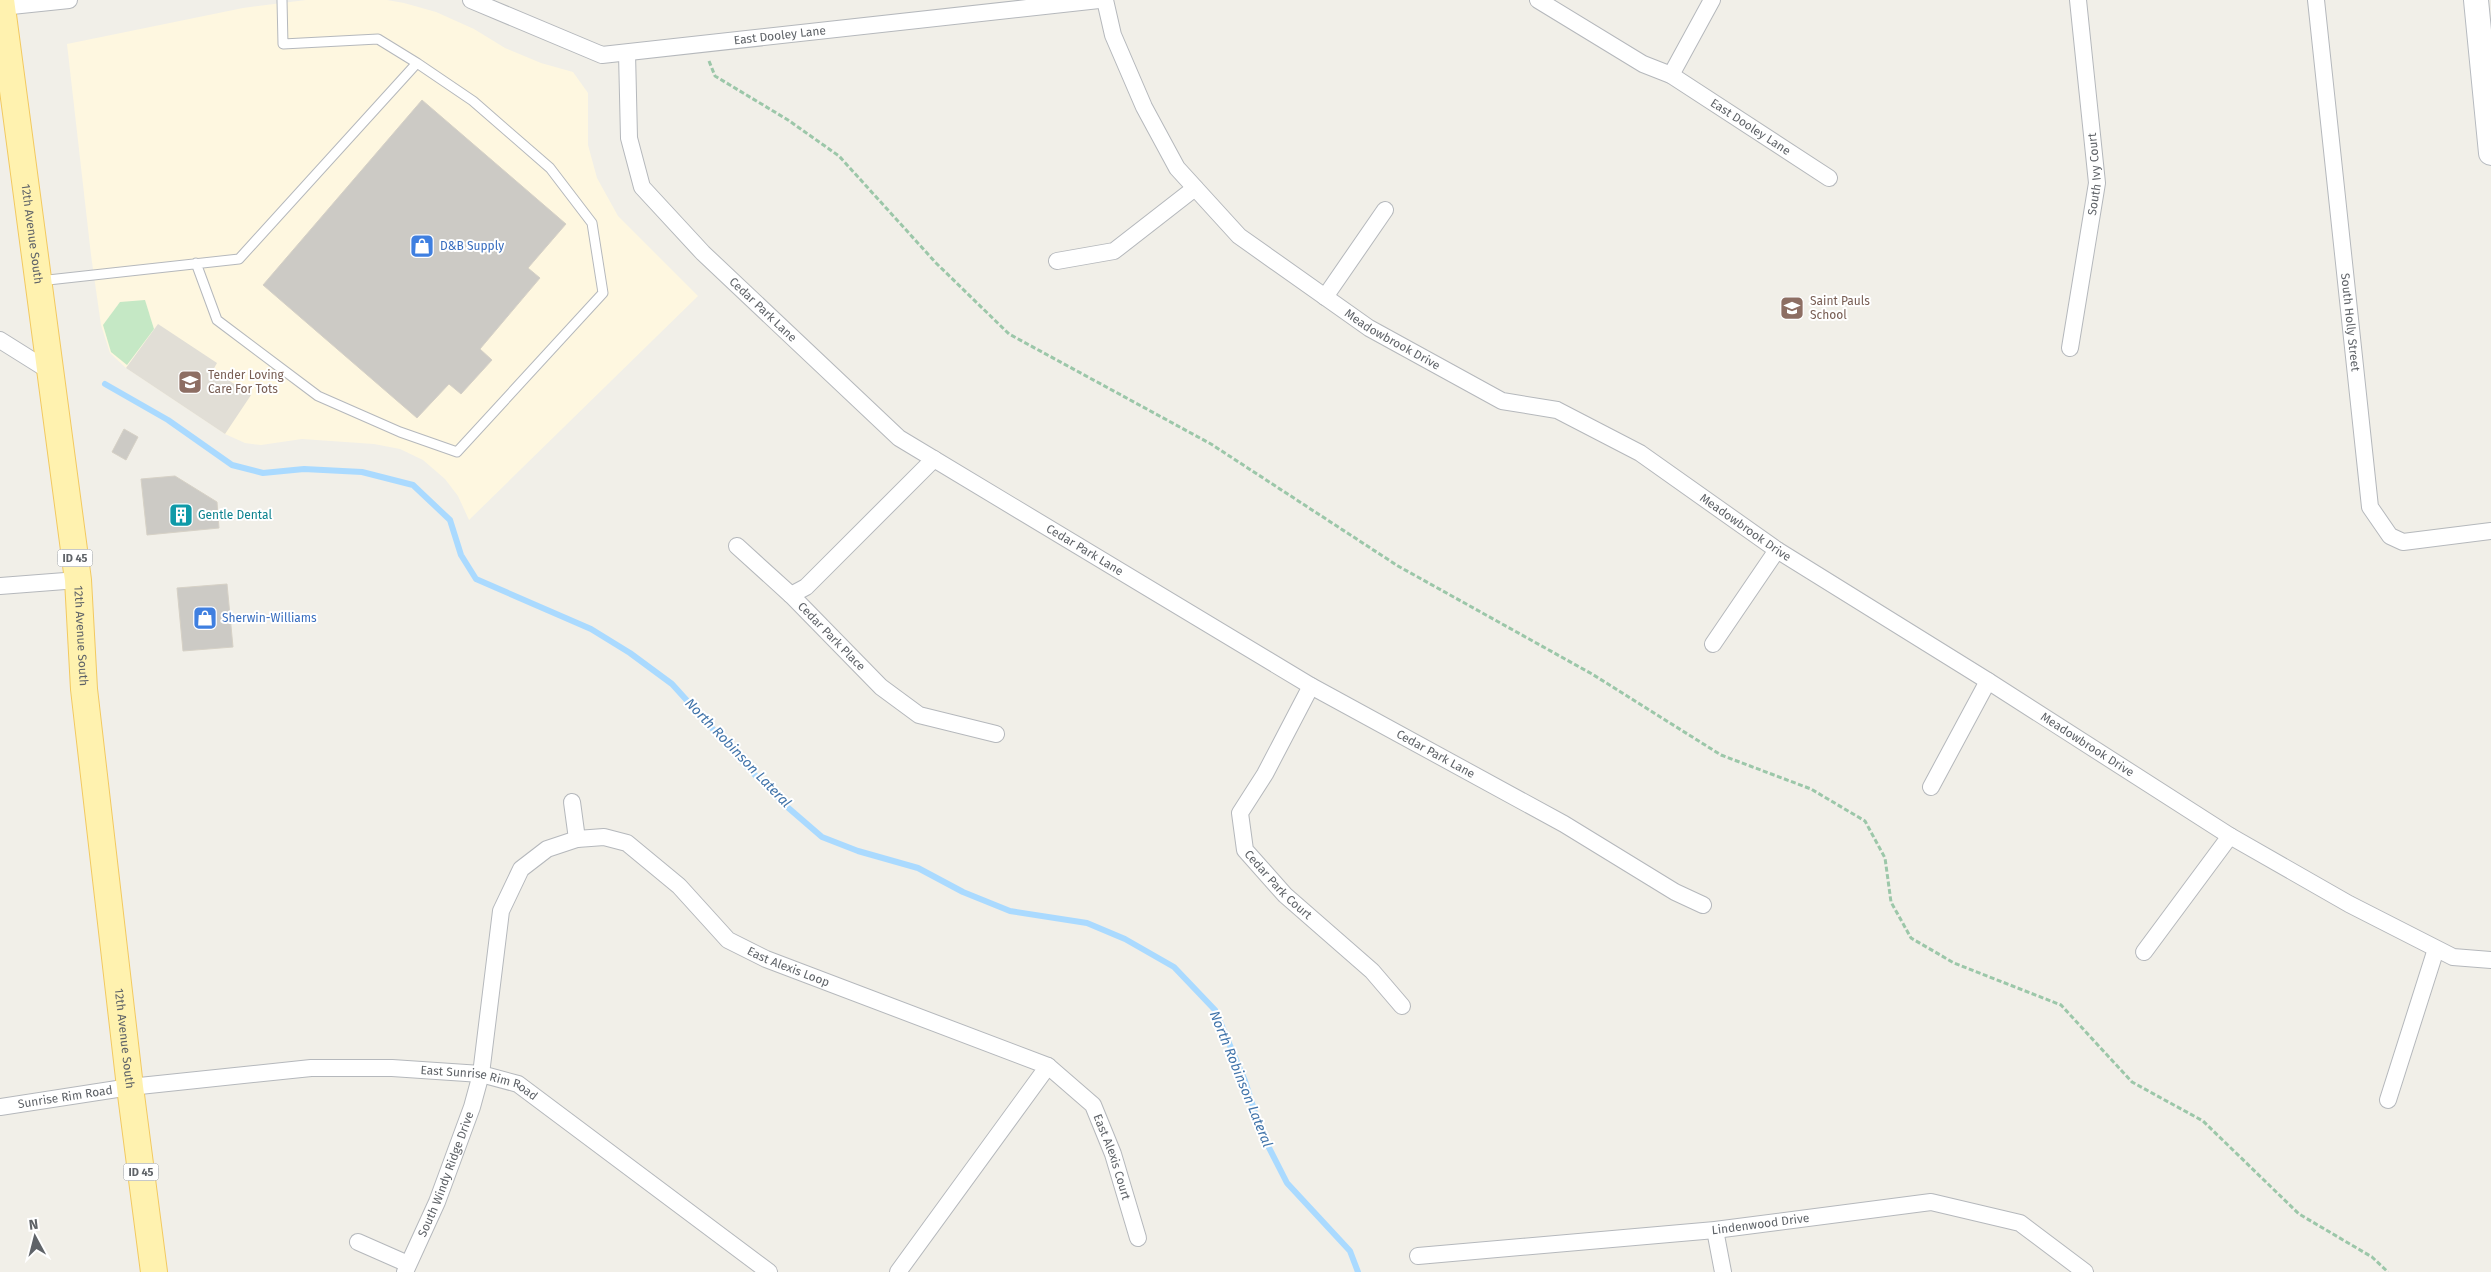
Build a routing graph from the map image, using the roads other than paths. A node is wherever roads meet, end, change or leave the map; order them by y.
1 (70, 0) edge
2 (282, 0) edge
3 (472, 0) edge
4 (1099, 0) edge
5 (1105, 0) edge
6 (1538, 0) edge
7 (1712, 0) edge
8 (2078, 0) edge
9 (2316, 0) edge
10 (2476, 0) edge
11 (1, 4) edge
12 (627, 53) junction
13 (418, 63) junction
14 (1671, 75) junction
15 (2488, 87) edge
16 (2491, 153) edge
17 (1829, 178) dead end
18 (1195, 188) junction
19 (1385, 210) dead end
20 (1057, 260) dead end
21 (196, 263) junction
22 (39, 281) junction
23 (1326, 297) junction
24 (0, 340) edge
25 (2070, 348) dead end
26 (51, 372) junction
27 (934, 459) junction
28 (2491, 531) edge
29 (737, 546) dead end
30 (1777, 550) junction
31 (78, 580) junction
32 (0, 586) edge
33 (791, 595) junction
34 (1713, 644) dead end
35 (1988, 681) junction
36 (1311, 686) junction
37 (996, 734) dead end
38 (1931, 787) dead end
39 (572, 802) dead end
40 (2230, 836) junction
41 (576, 839) junction
42 (1703, 905) dead end
43 (2436, 949) junction
44 (2144, 952) dead end
45 (2491, 960) edge
46 (1402, 1006) dead end
47 (1048, 1066) junction
48 (481, 1074) junction
49 (130, 1087) junction
50 (2388, 1100) dead end
51 (0, 1107) edge
52 (1715, 1230) junction
53 (1138, 1238) dead end
54 (358, 1242) dead end
55 (1418, 1256) dead end
56 (406, 1268) edge
57 (154, 1272) edge
58 (769, 1272) edge
59 (898, 1272) edge
60 (1722, 1272) edge
61 (2085, 1272) edge

1 - 11 street
2 - 13 lane
3 - 12 street, East Dooley Lane
4 - 12 street, East Dooley Lane
5 - 18 street, Meadowbrook Drive
6 - 14 street, East Dooley Lane
7 - 14 street
8 - 25 street, South Ivy Court
9 - 28 street, South Holly Street
10 - 15 street
11 - 22 main road, 12th Avenue South / ID 45
12 - 27 street, Cedar Park Lane
13 - 21 lane
13 - 21 lane
14 - 17 street, East Dooley Lane
15 - 16 street
18 - 20 street
18 - 23 street, Meadowbrook Drive
19 - 23 street
21 - 22 lane
22 - 26 main road, 12th Avenue South / ID 45
23 - 30 street, Meadowbrook Drive
24 - 26 street
26 - 31 main road, 12th Avenue South / ID 45
27 - 33 street, Cedar Park Place
27 - 36 street, Cedar Park Lane
29 - 33 street
30 - 34 street
30 - 35 street, Meadowbrook Drive
31 - 32 street
31 - 49 main road, 12th Avenue South / ID 45
33 - 37 street, Cedar Park Place
35 - 38 street
35 - 40 street, Meadowbrook Drive
36 - 42 street, Cedar Park Lane
36 - 46 street, Cedar Park Court
39 - 41 street
40 - 43 street, Meadowbrook Drive
40 - 44 street
41 - 47 street, East Alexis Loop
41 - 48 street, East Alexis Loop
43 - 45 street, Meadowbrook Drive
43 - 50 street
47 - 53 street, East Alexis Court
47 - 59 street
48 - 49 street, East Sunrise Rim Road
48 - 56 street, South Windy Ridge Drive
48 - 58 street, East Sunrise Rim Road
49 - 51 street, Sunrise Rim Road
49 - 57 main road, 12th Avenue South / ID 45
52 - 55 street, Lindenwood Drive
52 - 60 street
52 - 61 street, Lindenwood Drive
54 - 56 street

